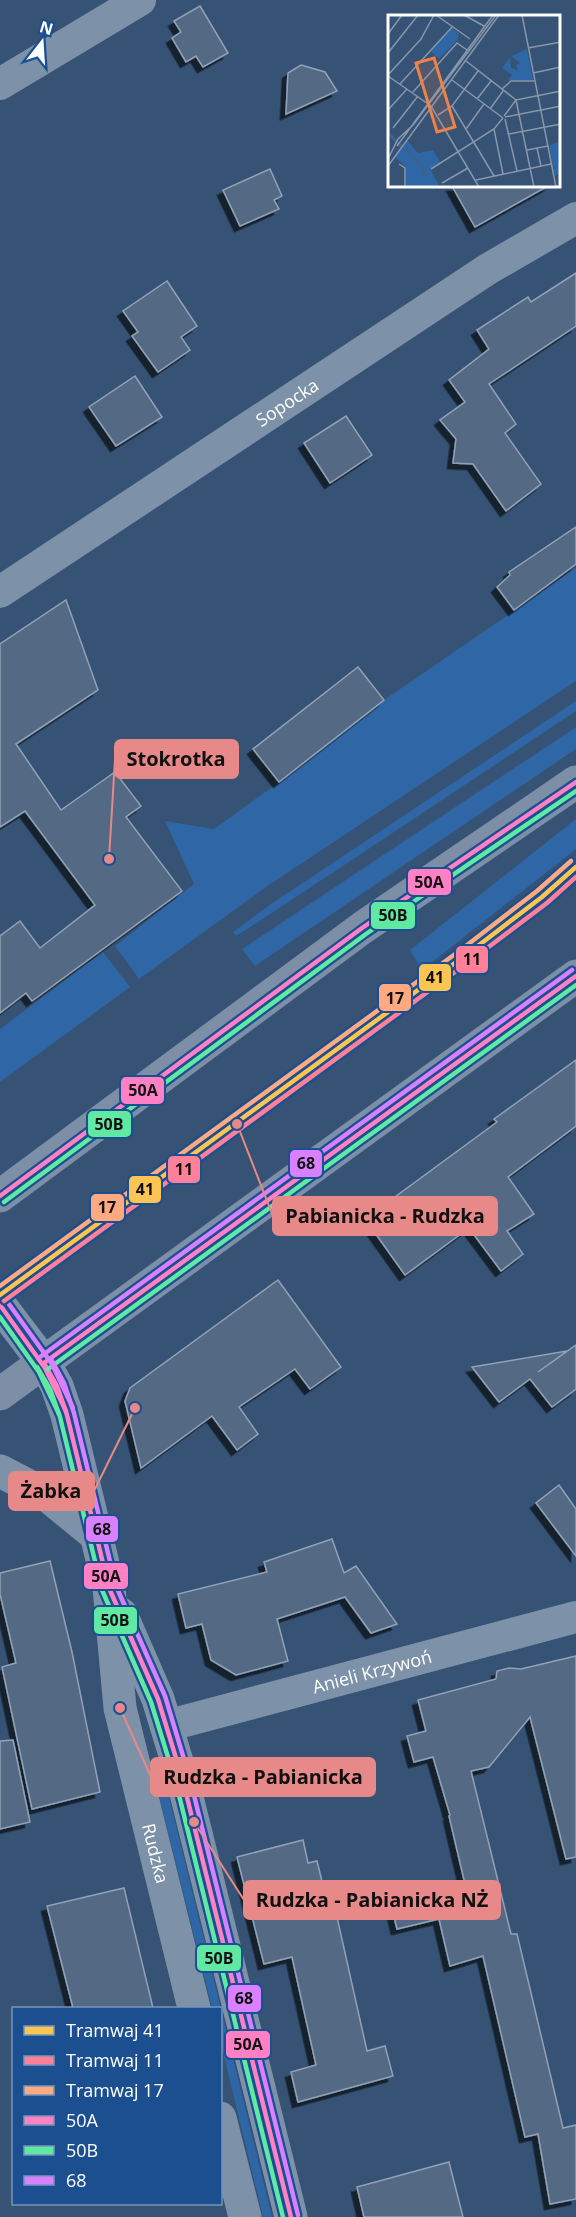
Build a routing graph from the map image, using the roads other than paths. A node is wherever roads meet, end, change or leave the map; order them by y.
1 (140, 0) edge
2 (0, 84) edge
3 (576, 218) edge
4 (0, 592) edge
5 (576, 782) edge
6 (576, 976) edge
7 (0, 1196) edge
8 (0, 1305) edge
9 (44, 1363) junction
10 (0, 1394) edge
11 (0, 1471) edge
12 (97, 1536) junction
13 (109, 1588) junction
14 (576, 1617) edge
15 (166, 1726) junction
16 (194, 2007) edge
17 (222, 2126) edge
18 (245, 2217) edge
19 (291, 2217) edge

1 - 2 street
3 - 4 street, Sopocka
5 - 7 main road
6 - 9 main road
8 - 9 street, Rudzka
9 - 10 main road
9 - 12 street, Rudzka
11 - 12 street
12 - 13 street, Rudzka
13 - 15 street, Rudzka
13 - 16 street, Rudzka
14 - 15 street, Anieli Krzywoń
15 - 19 street, Rudzka
17 - 18 street

